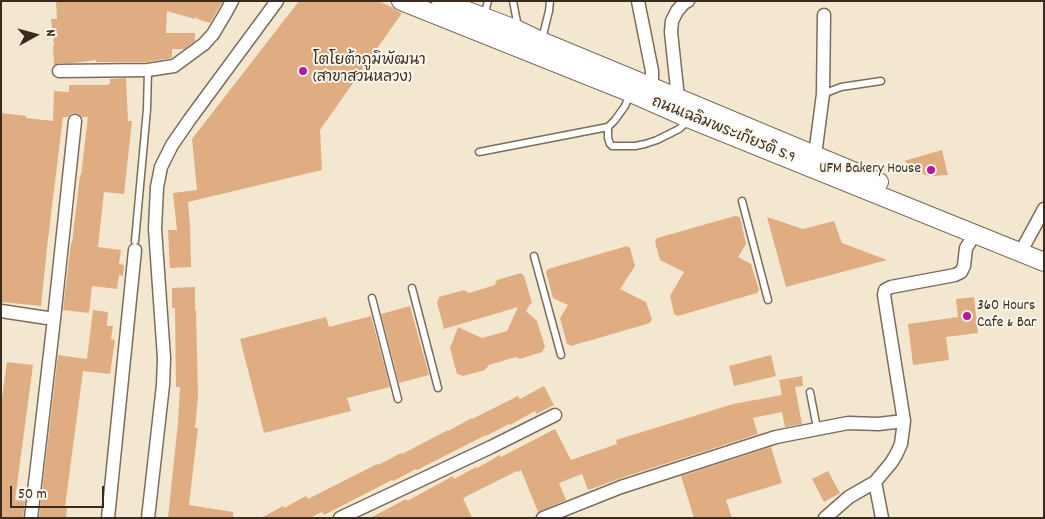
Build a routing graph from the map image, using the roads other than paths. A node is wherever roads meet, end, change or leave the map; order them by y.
1 (232, 1) edge
2 (277, 1) edge
3 (401, 1) edge
4 (441, 1) edge
5 (513, 1) edge
6 (550, 1) edge
7 (638, 1) edge
8 (688, 1) edge
9 (486, 9) edge
10 (824, 15) dead end
11 (518, 30) junction
12 (541, 41) junction
13 (148, 70) junction
14 (59, 71) dead end
15 (882, 80) dead end
16 (652, 87) junction
17 (631, 93) junction
18 (823, 94) junction
19 (678, 98) junction
20 (690, 119) junction
21 (75, 121) dead end
22 (608, 127) junction
23 (480, 152) dead end
24 (815, 155) junction
25 (742, 201) dead end
26 (1044, 209) edge
27 (974, 234) junction
28 (1025, 244) junction
29 (135, 245) joint
30 (1044, 251) edge
31 (534, 256) dead end
32 (1044, 262) edge
33 (412, 288) dead end
34 (372, 298) dead end
35 (768, 300) dead end
36 (1, 312) edge
37 (54, 319) junction
38 (561, 355) dead end
39 (438, 388) dead end
40 (810, 392) dead end
41 (398, 399) dead end
42 (556, 415) dead end
43 (904, 421) junction
44 (817, 428) junction
45 (875, 482) junction
46 (31, 518) edge
47 (108, 518) edge
48 (148, 518) edge
49 (340, 518) edge
50 (543, 518) edge
51 (825, 518) edge
52 (882, 518) edge

1 - 13 street
2 - 48 street
3 - 17 main road, ถนนเฉลิมพระเกียรติ ร.9
4 - 9 main road, ถนนเฉลิมพระเกียรติ ร.9
5 - 11 lane
6 - 12 lane
7 - 16 street
8 - 19 street
9 - 11 main road, ถนนเฉลิมพระเกียรติ ร.9
10 - 18 street
11 - 12 main road, ถนนเฉลิมพระเกียรติ ร.9
12 - 16 main road, ถนนเฉลิมพระเกียรติ ร.9
13 - 14 street
13 - 29 lane
15 - 18 lane
16 - 19 main road, ถนนเฉลิมพระเกียรติ ร.9
17 - 20 main road, ถนนเฉลิมพระเกียรติ ร.9
17 - 22 lane
18 - 24 street
19 - 24 main road, ถนนเฉลิมพระเกียรติ ร.9
20 - 22 lane
20 - 27 main road, ถนนเฉลิมพระเกียรติ ร.9
21 - 37 street
22 - 23 lane
24 - 28 main road, ถนนเฉลิมพระเกียรติ ร.9
25 - 35 lane
26 - 28 street
27 - 32 main road, ถนนเฉลิมพระเกียรติ ร.9
27 - 43 street
28 - 30 main road, ถนนเฉลิมพระเกียรติ ร.9
29 - 47 street
31 - 38 lane
33 - 39 lane
34 - 41 lane
36 - 37 street
37 - 46 street
40 - 44 lane
42 - 49 street
43 - 44 street
43 - 45 street
44 - 50 street
45 - 51 street
45 - 52 street

